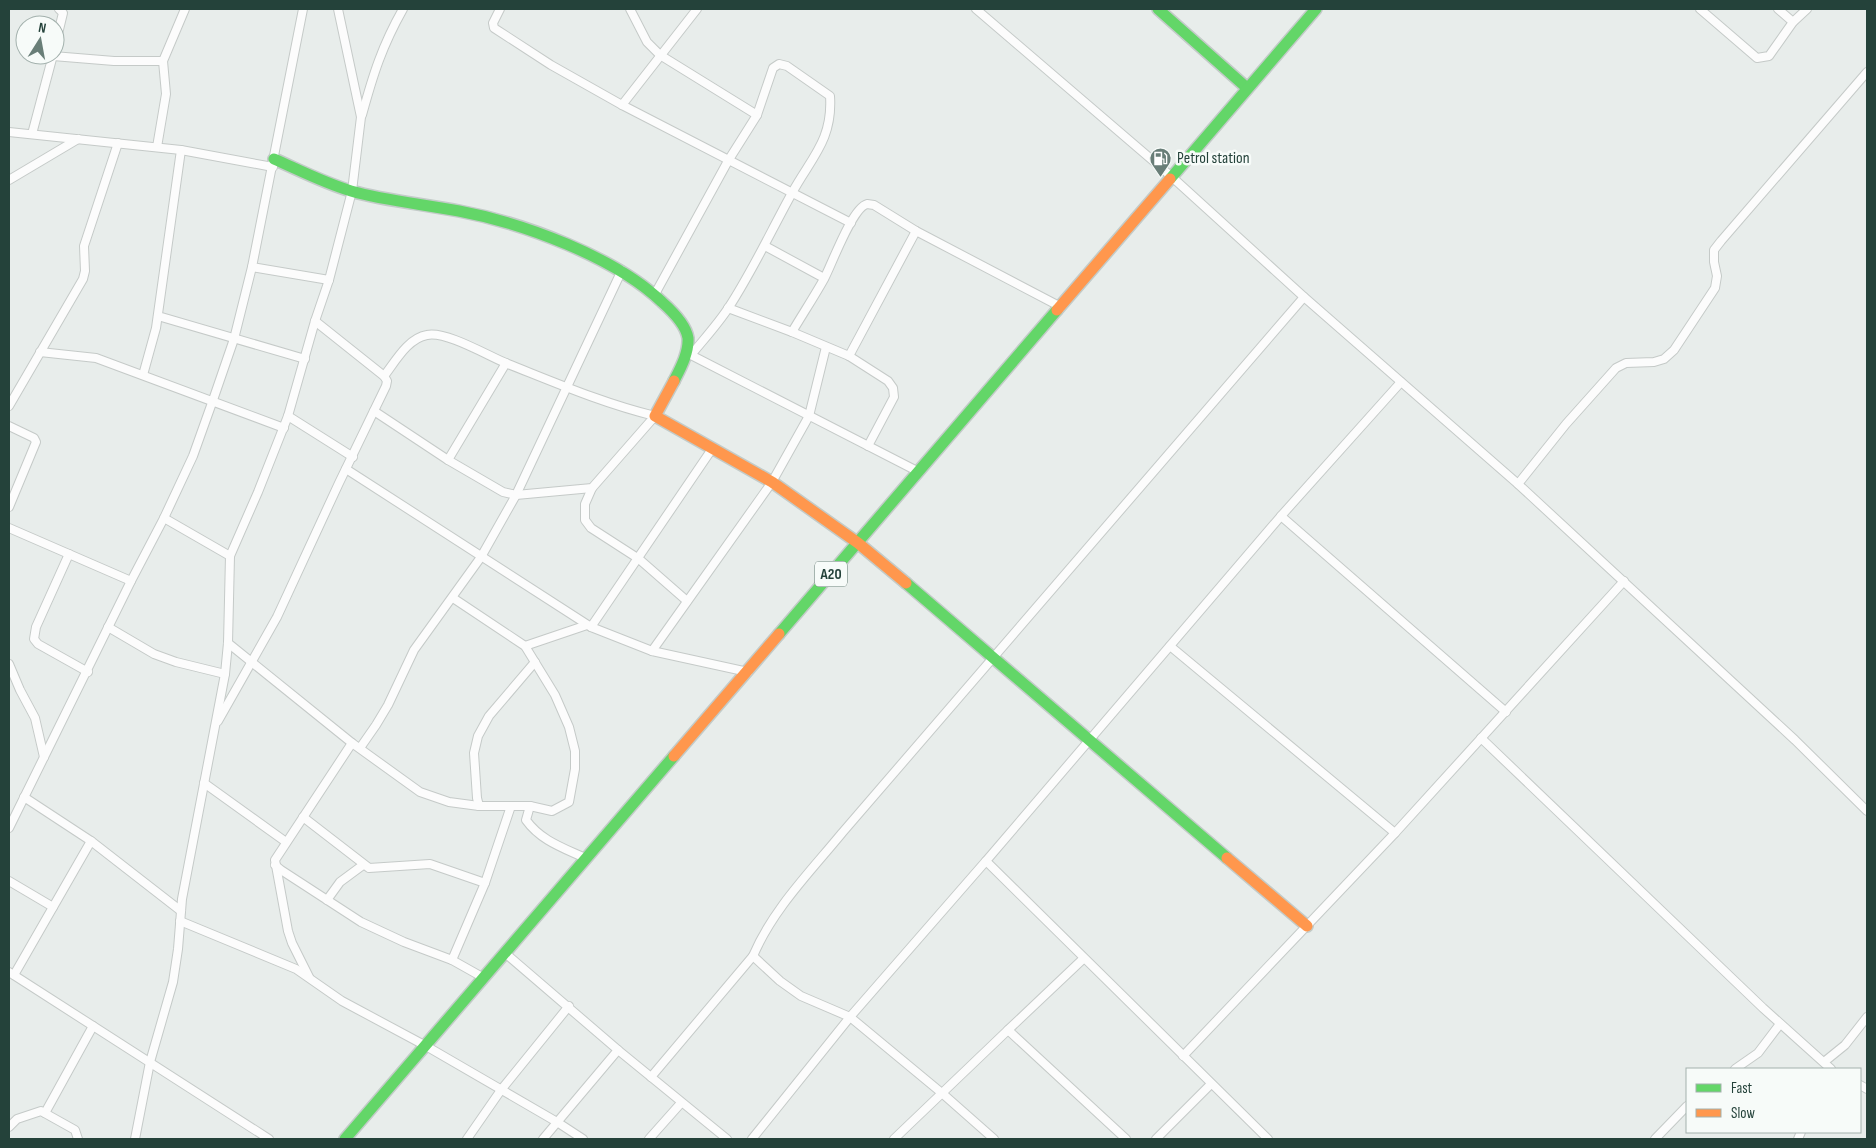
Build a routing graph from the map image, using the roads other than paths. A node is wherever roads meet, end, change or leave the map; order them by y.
1 (185, 9) edge
2 (303, 9) edge
3 (338, 9) edge
4 (403, 9) edge
5 (500, 9) edge
6 (630, 9) edge
7 (697, 9) edge
8 (976, 9) edge
9 (1158, 9) edge
10 (1316, 9) edge
11 (1700, 9) edge
12 (1778, 9) edge
13 (1807, 9) edge
14 (1793, 22) junction
15 (660, 55) junction
16 (65, 57) edge
17 (163, 61) junction
18 (51, 65) edge
19 (1867, 72) edge
20 (1247, 88) junction
21 (622, 105) junction
22 (757, 115) junction
23 (361, 117) junction
24 (9, 132) edge
25 (32, 134) junction
26 (78, 139) junction
27 (118, 143) junction
28 (157, 147) junction
29 (181, 150) junction
30 (728, 162) junction
31 (274, 163) junction
32 (1172, 177) junction
33 (9, 180) edge
34 (352, 191) junction
35 (792, 192) junction
36 (851, 223) junction
37 (916, 231) junction
38 (765, 246) junction
39 (252, 268) junction
40 (622, 270) junction
41 (824, 278) junction
42 (329, 280) junction
43 (655, 294) junction
44 (1304, 298) junction
45 (1061, 306) junction
46 (728, 308) junction
47 (158, 316) junction
48 (315, 321) junction
49 (792, 332) junction
50 (234, 339) junction
51 (826, 347) junction
52 (40, 352) junction
53 (689, 354) junction
54 (850, 356) junction
55 (306, 359) junction
56 (506, 364) junction
57 (143, 375) junction
58 (384, 376) junction
59 (1401, 382) junction
60 (567, 387) junction
61 (213, 400) junction
62 (9, 406) edge
63 (374, 411) junction
64 (288, 416) junction
65 (655, 416) junction
66 (809, 416) junction
67 (9, 426) edge
68 (284, 428) junction
69 (868, 446) junction
70 (712, 449) junction
71 (352, 457) junction
72 (448, 460) junction
73 (346, 469) junction
74 (919, 472) junction
75 (772, 482) junction
76 (1518, 484) junction
77 (592, 488) junction
78 (516, 495) junction
79 (9, 507) edge
80 (1281, 516) junction
81 (164, 518) junction
82 (9, 528) edge
83 (858, 543) junction
84 (69, 554) junction
85 (230, 556) junction
86 (481, 558) junction
87 (639, 559) junction
88 (131, 581) junction
89 (1624, 581) junction
90 (454, 598) junction
91 (687, 601) junction
92 (589, 626) junction
93 (108, 628) junction
94 (228, 643) junction
95 (525, 646) junction
96 (1170, 646) junction
97 (652, 651) junction
98 (993, 660) junction
99 (250, 662) junction
100 (535, 662) junction
101 (9, 664) edge
102 (88, 672) junction
103 (748, 672) junction
104 (225, 674) junction
105 (1506, 712) junction
106 (215, 727) junction
107 (1481, 738) junction
108 (1091, 740) junction
109 (352, 743) junction
110 (360, 748) junction
111 (44, 757) junction
112 (204, 783) junction
113 (24, 797) junction
114 (479, 806) junction
115 (512, 806) junction
116 (530, 806) junction
117 (1867, 811) edge
118 (303, 817) junction
119 (9, 828) edge
120 (1394, 834) junction
121 (91, 842) junction
122 (286, 842) junction
123 (586, 859) junction
124 (986, 862) junction
125 (275, 865) junction
126 (363, 865) junction
127 (9, 881) edge
128 (485, 883) junction
129 (327, 900) junction
130 (53, 907) junction
131 (181, 911) junction
132 (180, 921) junction
133 (1307, 926) junction
134 (505, 953) junction
135 (753, 956) junction
136 (1084, 959) junction
137 (452, 960) junction
138 (11, 973) edge
139 (309, 976) junction
140 (484, 978) junction
141 (569, 1006) junction
142 (850, 1017) junction
143 (1867, 1017) edge
144 (1780, 1024) junction
145 (93, 1026) junction
146 (1008, 1030) junction
147 (426, 1046) junction
148 (618, 1050) junction
149 (1183, 1056) junction
150 (150, 1062) junction
151 (1824, 1062) junction
152 (1736, 1068) edge
153 (1830, 1068) edge
154 (651, 1077) junction
155 (1211, 1084) junction
156 (502, 1090) junction
157 (943, 1094) junction
158 (681, 1103) junction
159 (1686, 1107) edge
160 (45, 1113) junction
161 (557, 1122) junction
162 (9, 1127) edge
163 (78, 1139) edge
164 (135, 1139) edge
165 (269, 1139) edge
166 (346, 1139) edge
167 (467, 1139) edge
168 (544, 1139) edge
169 (583, 1139) edge
170 (649, 1139) edge
171 (727, 1139) edge
172 (752, 1139) edge
173 (894, 1139) edge
174 (994, 1139) edge
175 (1126, 1139) edge
176 (1156, 1139) edge
177 (1268, 1139) edge
178 (1654, 1139) edge

1 - 17 street
2 - 31 street
3 - 23 street
4 - 23 street
5 - 21 street
6 - 15 street
7 - 15 street
8 - 32 street
9 - 20 street
10 - 20 street, A20
11 - 14 street
12 - 14 street
13 - 14 street
15 - 21 street
15 - 22 street
16 - 17 street
17 - 28 street
18 - 25 street
19 - 76 street
20 - 32 street, A20
21 - 30 street
22 - 30 street
22 - 35 street
23 - 34 street
24 - 25 street
25 - 26 street
26 - 27 street
26 - 33 street
27 - 28 street
27 - 52 street
28 - 29 street
29 - 31 street
29 - 47 street
30 - 35 street
30 - 43 street
31 - 34 street
31 - 39 street
32 - 44 street
32 - 45 street, A20
34 - 40 street
34 - 42 street
35 - 36 street
35 - 38 street
36 - 37 street
36 - 41 street
37 - 45 street
37 - 54 street
38 - 41 street
38 - 46 street
39 - 42 street
39 - 50 street
40 - 43 street
40 - 60 street
41 - 49 street
42 - 48 street
43 - 53 street
44 - 59 street
44 - 98 street
45 - 74 street, A20
46 - 49 street
46 - 53 street
47 - 50 street
47 - 57 street
48 - 55 street
48 - 58 street
49 - 51 street
50 - 55 street
50 - 61 street
51 - 54 street
51 - 66 street
52 - 57 street
52 - 62 street
53 - 65 street
53 - 66 street
54 - 69 street
55 - 64 street
56 - 58 street
56 - 60 street
56 - 72 street
57 - 61 street
58 - 63 street
59 - 76 street
59 - 80 street
60 - 65 street
60 - 78 street
61 - 68 street
61 - 81 street
63 - 71 street
63 - 72 street
64 - 68 street
64 - 71 street
65 - 70 street
65 - 77 street
66 - 69 street
66 - 75 street
67 - 79 street
68 - 85 street
69 - 74 street
70 - 75 street
70 - 87 street
71 - 73 street
72 - 78 street
73 - 86 street
73 - 99 street
74 - 83 street, A20
75 - 83 street
75 - 91 street
76 - 89 street
77 - 78 street
77 - 87 street
78 - 86 street
80 - 96 street
80 - 105 street
81 - 85 street
81 - 88 street
82 - 84 street
83 - 98 street
83 - 103 street, A20
84 - 88 street
84 - 102 street
85 - 94 street
86 - 90 street
86 - 92 street
87 - 91 street
87 - 92 street
88 - 93 street
89 - 105 street
89 - 117 street
90 - 95 street
90 - 110 street
91 - 97 street
92 - 95 street
92 - 97 street
93 - 102 street
93 - 104 street
94 - 99 street
94 - 104 street
95 - 100 street
96 - 108 street
96 - 120 street
97 - 103 street
98 - 108 street
98 - 135 street
99 - 106 street
99 - 109 street
100 - 114 street
100 - 116 street
101 - 111 street
102 - 111 street
103 - 123 street, A20
104 - 106 street
105 - 107 street
106 - 112 street
107 - 120 street
107 - 144 street
108 - 124 street
108 - 133 street
109 - 110 street
109 - 118 street
110 - 114 street
111 - 113 street
112 - 122 street
112 - 131 street
113 - 119 street
113 - 121 street
114 - 115 street
115 - 116 street
115 - 128 street
116 - 123 street
118 - 122 street
118 - 126 street
120 - 133 street
121 - 130 street
121 - 131 street
122 - 125 street
123 - 134 street, A20
124 - 136 street
124 - 142 street
125 - 129 street
125 - 139 street
126 - 128 street
126 - 129 street
127 - 130 street
128 - 137 street
129 - 137 street
130 - 138 street
131 - 132 street
132 - 139 street
132 - 150 street
133 - 149 street
134 - 140 street, A20
134 - 141 street
135 - 142 street
135 - 154 street
136 - 146 street
136 - 149 street
137 - 140 street
138 - 145 street
139 - 147 street
140 - 147 street, A20
141 - 148 street
141 - 156 street
142 - 157 street
142 - 172 street
143 - 151 street
144 - 151 street
144 - 152 street
145 - 150 street
145 - 160 street
146 - 157 street
146 - 175 street
147 - 156 street
147 - 166 street, A20
148 - 154 street
148 - 161 street
149 - 155 street
150 - 164 street
150 - 165 street
151 - 153 street
154 - 158 street
155 - 176 street
155 - 177 street
156 - 161 street
156 - 167 street
157 - 173 street
157 - 174 street
158 - 170 street
158 - 171 street
159 - 178 street
160 - 162 street
160 - 163 street
161 - 168 street
161 - 169 street

